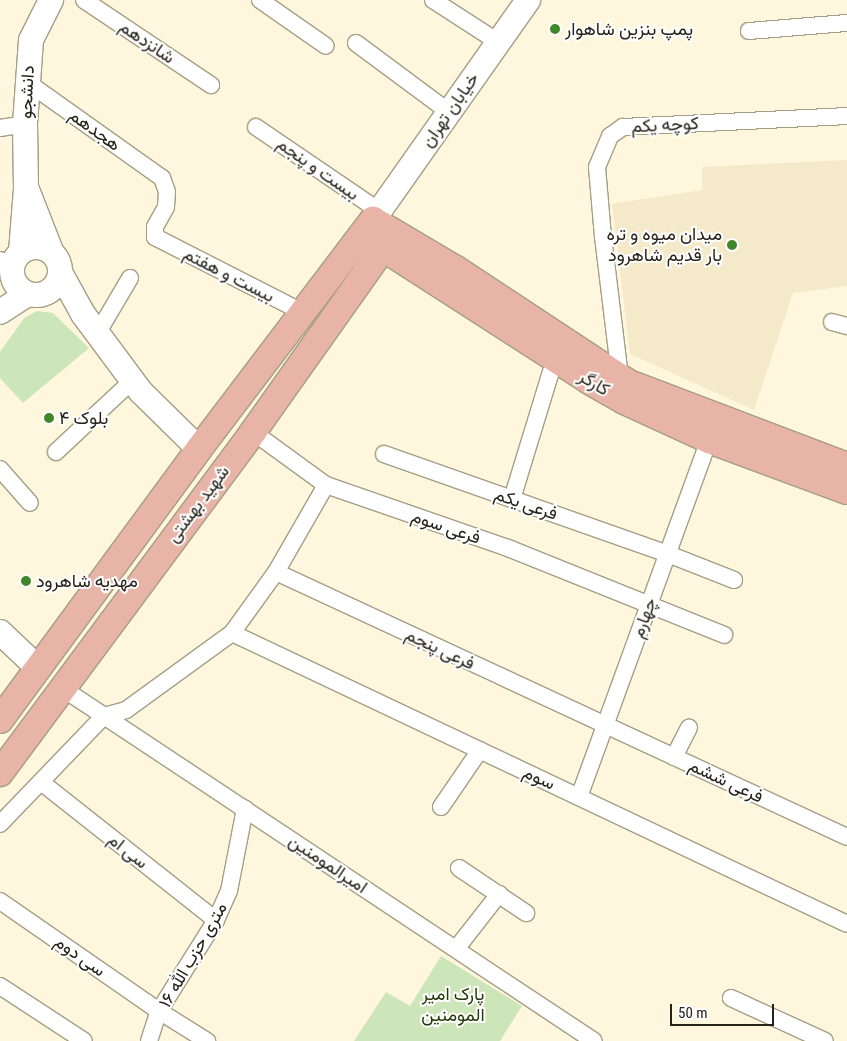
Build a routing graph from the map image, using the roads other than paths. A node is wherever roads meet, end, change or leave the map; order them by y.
1 (51, 0) edge
2 (84, 0) edge
3 (260, 0) edge
4 (434, 0) edge
5 (528, 0) edge
6 (847, 23) edge
7 (750, 31) dead end
8 (498, 42) junction
9 (356, 44) dead end
10 (326, 46) dead end
11 (27, 82) junction
12 (211, 85) dead end
13 (449, 112) junction
14 (847, 116) edge
15 (25, 124) junction
16 (256, 127) dead end
17 (0, 128) edge
18 (26, 188) junction
19 (378, 229) junction
20 (155, 237) joint
21 (51, 251) junction
22 (11, 263) edge
23 (415, 268) junction
24 (130, 278) dead end
25 (46, 286) junction
26 (358, 286) junction
27 (0, 306) edge
28 (0, 312) edge
29 (302, 312) junction
30 (97, 334) junction
31 (555, 358) junction
32 (620, 377) junction
33 (132, 381) junction
34 (253, 432) junction
35 (710, 440) junction
36 (199, 449) junction
37 (56, 452) dead end
38 (384, 454) dead end
39 (847, 466) edge
40 (0, 469) edge
41 (326, 485) junction
42 (847, 491) edge
43 (512, 499) junction
44 (30, 503) dead end
45 (668, 554) junction
46 (276, 572) junction
47 (734, 580) dead end
48 (649, 605) junction
49 (0, 632) edge
50 (232, 632) junction
51 (724, 635) dead end
52 (38, 668) junction
53 (62, 688) junction
54 (104, 716) junction
55 (0, 720) edge
56 (605, 725) junction
57 (689, 728) dead end
58 (480, 750) junction
59 (674, 757) junction
60 (0, 773) edge
61 (40, 782) junction
62 (578, 797) junction
63 (440, 806) dead end
64 (245, 809) junction
65 (0, 824) edge
66 (847, 837) edge
67 (459, 868) dead end
68 (498, 894) junction
69 (0, 901) edge
70 (526, 913) dead end
71 (216, 920) junction
72 (847, 924) edge
73 (456, 949) junction
74 (0, 986) edge
75 (731, 998) dead end
76 (159, 1011) junction
77 (84, 1041) edge
78 (149, 1041) edge
79 (207, 1041) edge
80 (594, 1041) edge
81 (825, 1041) edge

1 - 11 street, دانشجو
2 - 12 street, شانزدهم
3 - 10 street
4 - 8 street
5 - 8 street, خیابان تهران
6 - 7 street
8 - 13 street, خیابان تهران
9 - 13 street
11 - 15 street, دانشجو
11 - 20 street, هجدهم
13 - 19 street, خیابان تهران
14 - 32 street, کوچه یکم
15 - 17 street
15 - 18 street, دانشجو
16 - 19 street, بیست و پنجم
18 - 21 street, دانشجو
18 - 22 street, دانشجو
19 - 23 main road, کارگر
19 - 26 main road, شهید بهشتی
19 - 29 main road, شهید بهشتی
19 - 32 main road, کارگر
20 - 29 street, بیست و هفتم
21 - 22 street
21 - 25 street
22 - 25 street
22 - 27 street, دانشجو
23 - 26 main road
23 - 31 main road, کارگر
24 - 30 street
25 - 28 street
25 - 30 street
26 - 34 main road, شهید بهشتی
29 - 36 main road, شهید بهشتی
30 - 33 street
31 - 35 main road, کارگر
31 - 43 street
32 - 39 main road, کارگر
33 - 36 street
33 - 37 street
34 - 41 street, فرعی سوم
34 - 53 main road, شهید بهشتی
35 - 42 main road, کارگر
35 - 45 street, چهارم
36 - 52 main road, شهید بهشتی
38 - 43 street, فرعی یکم
40 - 44 street
41 - 46 street
41 - 48 street, فرعی سوم
43 - 45 street, فرعی یکم
45 - 47 street, فرعی یکم
45 - 48 street, چهارم
46 - 50 street
46 - 56 street, فرعی پنجم
48 - 51 street, فرعی سوم
48 - 56 street, چهارم
49 - 52 street
50 - 54 street
50 - 58 street, سوم
52 - 55 main road, شهید بهشتی
53 - 54 street, امیرالمومنین
53 - 60 main road, شهید بهشتی
54 - 61 street
54 - 64 street, امیرالمومنین
56 - 59 street, فرعی ششم
56 - 62 street, چهارم
57 - 59 street
58 - 62 street, سوم
58 - 63 street
59 - 66 street, فرعی ششم
61 - 65 street
61 - 71 street, سی ام
62 - 72 street, سوم
64 - 71 street, ۱۶ متری حزب الله
64 - 73 street, امیرالمومنین
67 - 68 street
68 - 70 street
68 - 73 street
69 - 76 street, سی دوم
71 - 76 street, ۱۶ متری حزب الله
73 - 80 street, امیرالمومنین
74 - 77 street
75 - 81 street
76 - 78 street, ۱۶ متری حزب الله
76 - 79 street, سی دوم

